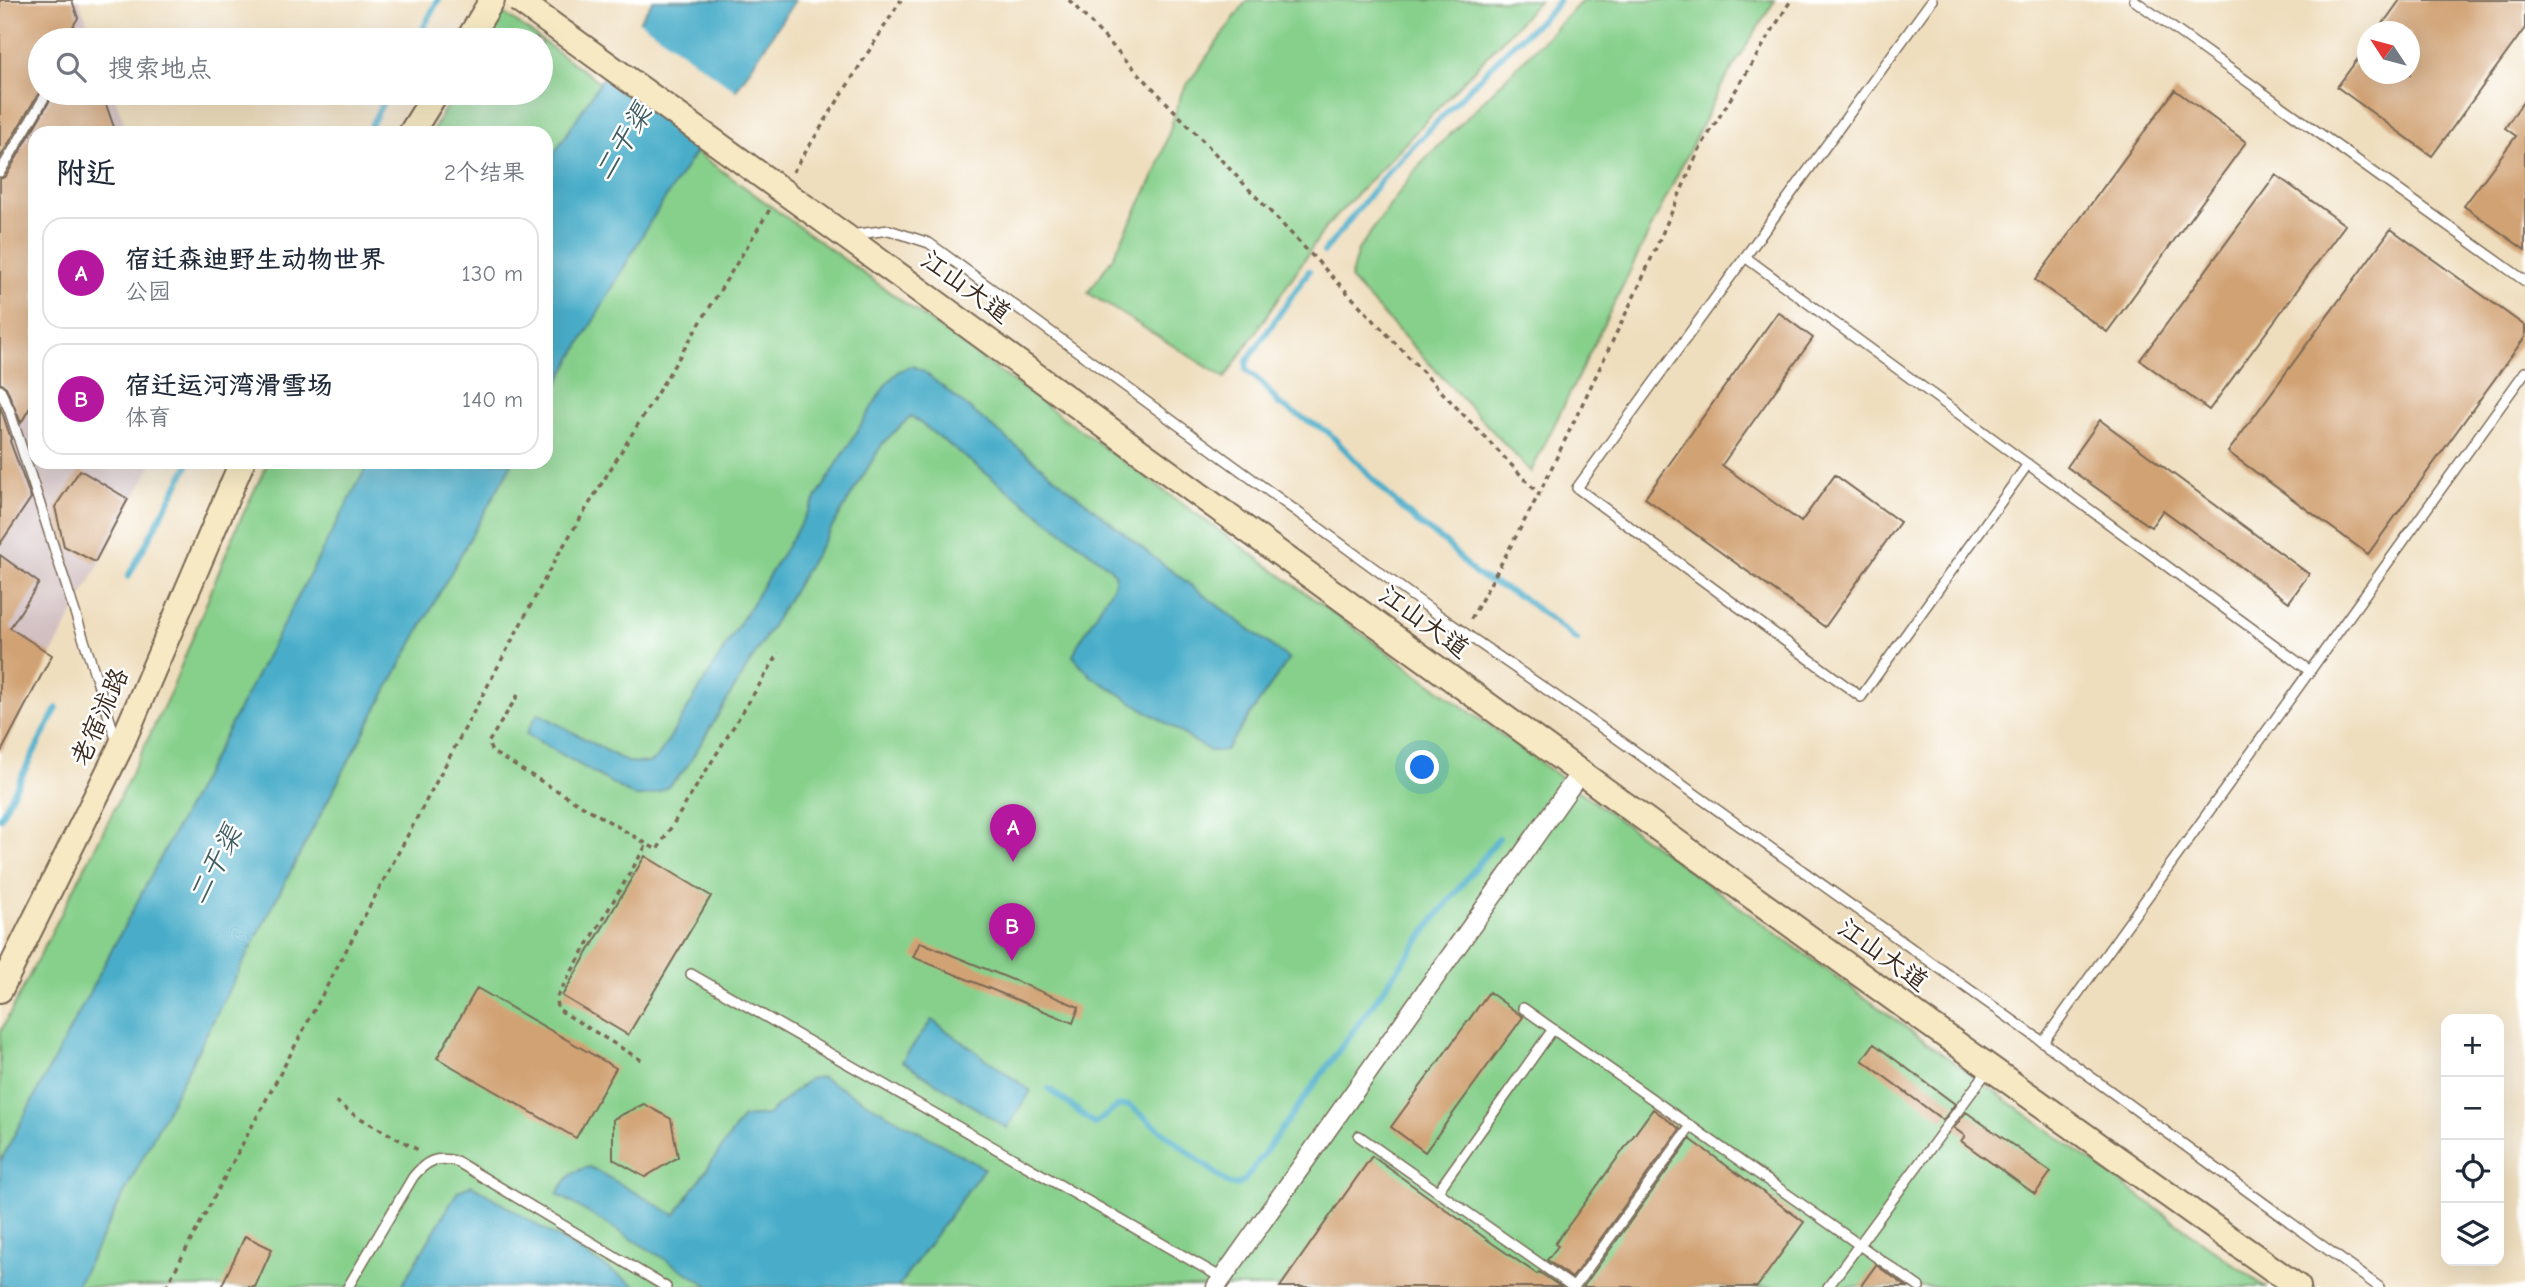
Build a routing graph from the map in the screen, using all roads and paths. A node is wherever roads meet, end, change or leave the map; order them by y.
1 (492, 0) edge
2 (518, 0) edge
3 (901, 0) edge
4 (1069, 0) edge
5 (1791, 0) edge
6 (1932, 0) edge
7 (2134, 0) edge
8 (475, 28) edge
9 (40, 105) edge
10 (428, 105) edge
11 (415, 126) edge
12 (0, 172) edge
13 (789, 179) dead end
14 (774, 202) dead end
15 (845, 236) junction
16 (1745, 257) junction
17 (2525, 281) edge
18 (2525, 372) edge
19 (0, 390) edge
20 (2028, 464) junction
21 (28, 468) edge
22 (28, 469) edge
23 (239, 469) edge
24 (1539, 494) junction
25 (1464, 633) junction
26 (779, 653) dead end
27 (2310, 671) junction
28 (518, 695) dead end
29 (119, 750) junction
30 (1580, 774) junction
31 (648, 844) junction
32 (691, 974) dead end
33 (0, 990) edge
34 (1523, 1008) dead end
35 (1553, 1029) junction
36 (2043, 1042) junction
37 (640, 1059) dead end
38 (1989, 1069) junction
39 (336, 1101) dead end
40 (1691, 1126) junction
41 (1359, 1136) dead end
42 (434, 1159) junction
43 (1438, 1191) junction
44 (1858, 1244) junction
45 (1219, 1283) edge
46 (166, 1287) edge
47 (348, 1287) edge
48 (666, 1287) edge
49 (1574, 1287) edge
50 (1828, 1287) edge
51 (1919, 1287) edge
52 (2298, 1287) edge
53 (2379, 1287) edge

1 - 8 main road
2 - 15 main road, 江山大道, bridge
3 - 13 path
4 - 24 path
5 - 24 path
6 - 16 lane
7 - 17 lane
9 - 12 lane
10 - 11 main road
14 - 46 path
15 - 25 lane
15 - 30 main road, 江山大道
16 - 20 lane
16 - 20 lane
18 - 27 lane
19 - 21 lane
20 - 27 lane
22 - 29 lane
23 - 29 main road, 老宿沭路
24 - 25 path
25 - 36 lane
26 - 31 path
27 - 36 lane
28 - 31 path
29 - 33 main road, 老宿沭路
30 - 38 main road, 江山大道
30 - 45 street
31 - 37 path
32 - 45 lane
34 - 35 lane
35 - 40 lane
35 - 43 lane
36 - 53 lane
38 - 44 lane
38 - 52 main road, 江山大道
39 - 42 path
40 - 44 lane
40 - 49 lane
41 - 43 lane
42 - 47 lane
42 - 48 lane
43 - 49 lane
44 - 50 lane
44 - 51 lane

